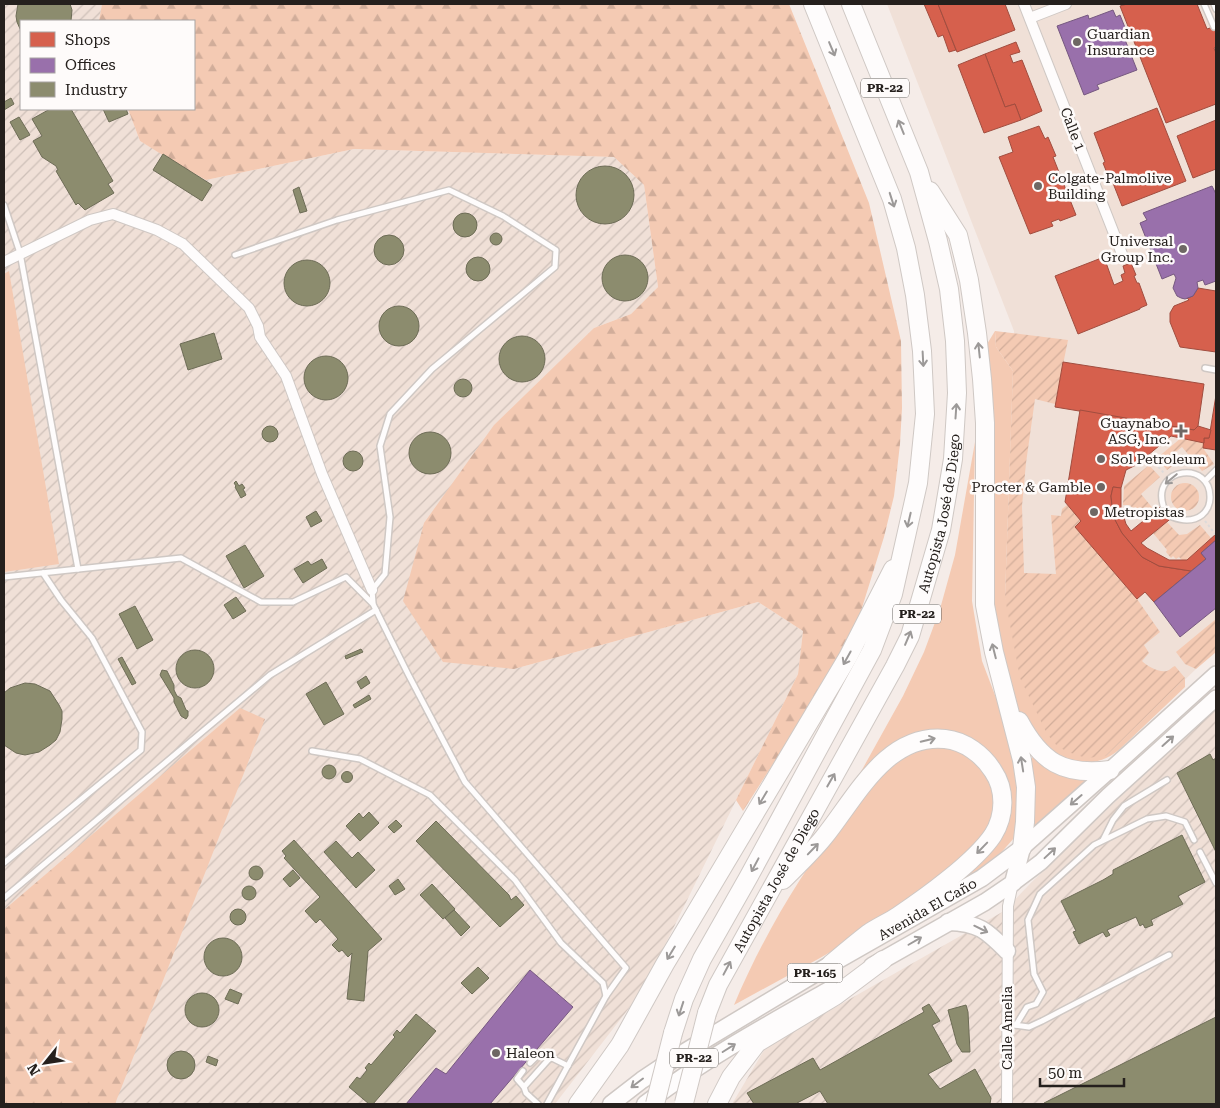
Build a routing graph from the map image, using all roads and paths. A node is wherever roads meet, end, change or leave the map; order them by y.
1 (814, 4) edge
2 (851, 4) edge
3 (1024, 4) edge
4 (1066, 4) edge
5 (1204, 4) edge
6 (1214, 4) edge
7 (1216, 9) edge
8 (1030, 18) junction
9 (1214, 27) dead end
10 (919, 172) junction
11 (4, 205) edge
12 (20, 253) junction
13 (1122, 254) dead end
14 (235, 255) dead end
15 (4, 262) edge
16 (1205, 368) dead end
17 (1216, 370) edge
18 (1148, 456) dead end
19 (1216, 470) edge
20 (1169, 478) junction
21 (1204, 481) junction
22 (1163, 504) dead end
23 (1200, 516) junction
24 (1172, 517) dead end
25 (1216, 535) edge
26 (902, 553) junction
27 (78, 569) junction
28 (43, 573) junction
29 (4, 577) edge
30 (372, 590) junction
31 (373, 604) junction
32 (376, 610) junction
33 (1216, 674) edge
34 (1007, 698) junction
35 (1216, 698) edge
36 (312, 751) dead end
37 (1110, 770) junction
38 (1167, 780) dead end
39 (1194, 840) dead end
40 (1103, 841) junction
41 (1022, 848) junction
42 (1200, 852) dead end
43 (4, 864) edge
44 (1013, 883) junction
45 (1216, 883) edge
46 (767, 897) junction
47 (4, 898) edge
48 (948, 922) junction
49 (1007, 951) junction
50 (1169, 955) dead end
51 (883, 960) junction
52 (831, 964) junction
53 (606, 996) junction
54 (1011, 1025) junction
55 (549, 1058) junction
56 (530, 1063) dead end
57 (568, 1066) junction
58 (524, 1071) dead end
59 (524, 1088) junction
60 (538, 1104) edge
61 (547, 1104) edge
62 (578, 1104) edge
63 (611, 1104) edge
64 (644, 1104) edge
65 (655, 1104) edge
66 (684, 1104) edge
67 (717, 1104) edge
68 (1007, 1104) edge

1 -> 26 highway, Autopista José de Diego / PR-22
10 -> 2 highway, Autopista José de Diego / PR-22
3 - 8 street, Calle 1
4 - 8 street
5 - 9 lane
6 - 7 lane
8 - 13 street, Calle 1
34 -> 10 highway
46 -> 10 highway, Autopista José de Diego / PR-22
11 - 12 lane
12 - 15 street
12 - 27 lane
12 - 30 street
14 - 30 lane
16 - 17 lane
18 - 20 path
19 - 21 lane
21 -> 20 lane
20 - 22 lane
21 - 23 lane
23 - 24 lane
23 - 25 path
26 -> 62 highway
26 -> 65 highway, Autopista José de Diego / PR-22, bridge
27 - 28 lane
27 - 31 lane
28 - 29 lane
28 - 43 lane
30 - 31 lane
31 - 32 lane
32 - 47 lane
32 - 53 lane
33 - 37 main road, Avenida El Caño / PR-165
34 - 37 highway
41 -> 34 highway
44 -> 35 main road, Avenida El Caño / PR-165
36 - 53 lane
37 -> 41 main road, Avenida El Caño / PR-165
38 - 40 lane
39 - 40 lane
40 - 54 lane
41 - 44 highway
41 - 52 highway, Avenida El Caño / PR-165
42 - 45 lane
44 - 48 highway, Avenida El Caño / PR-165
44 - 49 street, Calle Amelia
46 -> 52 highway
66 -> 46 highway, Autopista José de Diego / PR-22, bridge
48 -> 49 highway
51 -> 48 highway, Avenida El Caño / PR-165
49 - 54 street, Calle Amelia
50 - 54 lane
64 -> 51 highway, Avenida El Caño / PR-165
51 - 67 highway
52 -> 63 highway, Avenida El Caño / PR-165
53 - 57 lane
54 - 68 street, Calle Amelia
55 - 56 lane
55 - 57 lane
55 - 59 lane
57 - 61 lane
58 - 59 lane
59 - 60 lane

